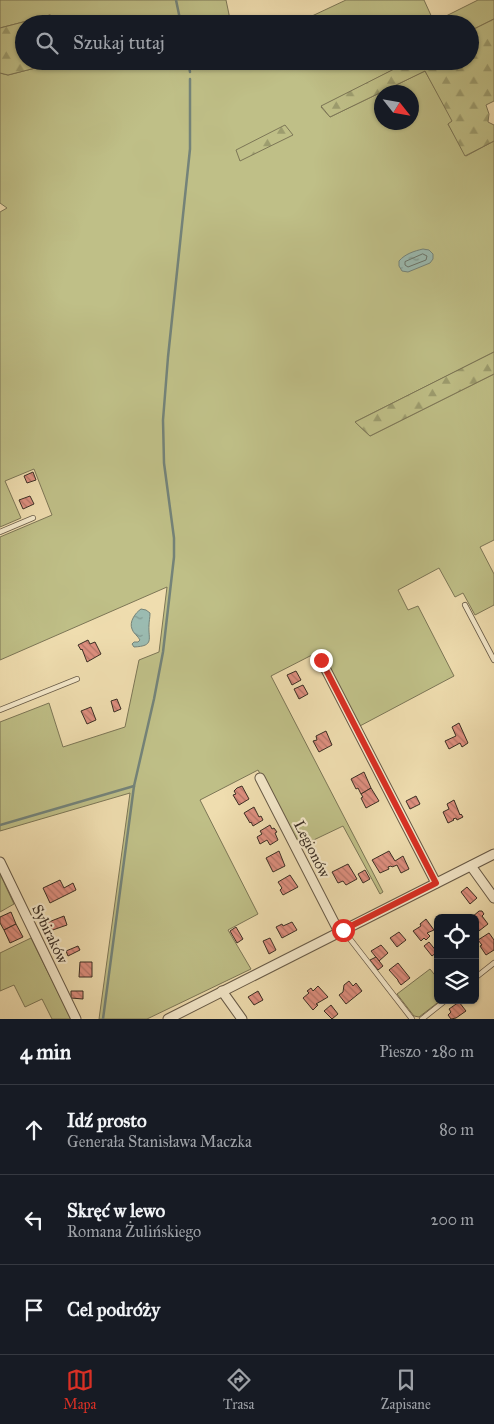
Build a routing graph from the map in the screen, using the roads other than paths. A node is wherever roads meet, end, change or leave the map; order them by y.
1 (33, 518) dead end
2 (0, 532) edge
3 (465, 606) dead end
4 (321, 660) dead end
5 (494, 660) edge
6 (77, 679) dead end
7 (0, 710) edge
8 (260, 778) dead end
9 (494, 854) edge
10 (0, 862) edge
11 (471, 866) junction
12 (436, 883) junction
13 (494, 898) edge
14 (341, 931) junction
15 (494, 963) edge
16 (479, 975) edge
17 (222, 991) junction
18 (441, 1004) edge
19 (76, 1019) edge
20 (168, 1019) edge
21 (242, 1019) edge
22 (412, 1019) edge
23 (422, 1019) edge

1 - 2 lane
3 - 5 lane
4 - 12 street
6 - 7 lane
8 - 14 street, Legionów
9 - 11 street
10 - 19 street, Sybiraków
11 - 12 street
11 - 13 street
12 - 14 street
14 - 17 street
14 - 22 lane
15 - 16 lane
17 - 20 street
17 - 21 street
18 - 23 lane

